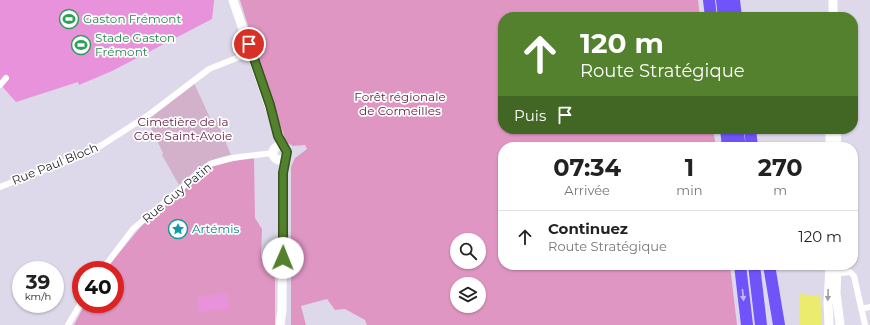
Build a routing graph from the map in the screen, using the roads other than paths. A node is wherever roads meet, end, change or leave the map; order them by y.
1 (233, 0) edge
2 (709, 0) edge
3 (722, 0) edge
4 (734, 0) edge
5 (738, 0) edge
6 (828, 0) edge
7 (833, 0) edge
8 (710, 12) edge
9 (723, 12) edge
10 (735, 12) edge
11 (739, 12) edge
12 (828, 12) edge
13 (833, 12) edge
14 (252, 52) junction
15 (6, 78) dead end
16 (0, 85) edge
17 (279, 153) junction
18 (0, 187) edge
19 (109, 261) edge
20 (741, 270) edge
21 (755, 270) edge
22 (766, 270) edge
23 (770, 270) edge
24 (830, 270) edge
25 (839, 270) edge
26 (843, 270) edge
27 (870, 307) edge
28 (861, 309) junction
29 (282, 310) junction
30 (75, 313) edge
31 (866, 321) edge
32 (68, 325) edge
33 (280, 325) edge
34 (284, 325) edge
35 (747, 325) edge
36 (761, 325) edge
37 (771, 325) edge
38 (779, 325) edge
39 (829, 325) edge
40 (840, 325) edge

1 - 14 street
2 - 8 highway
3 - 9 highway
4 - 10 highway
5 - 11 highway
6 - 12 street
7 - 13 street
14 - 17 street
14 - 18 street, Rue Paul Bloch
15 - 16 street
17 - 19 street, Rue Guy Patin
17 - 29 street
20 -> 35 highway
21 - 36 highway
22 - 37 highway
23 - 38 highway
24 -> 39 street
25 - 40 street
26 - 28 street
27 - 28 street
28 - 31 street
29 - 33 street
29 - 34 street
30 - 32 street

